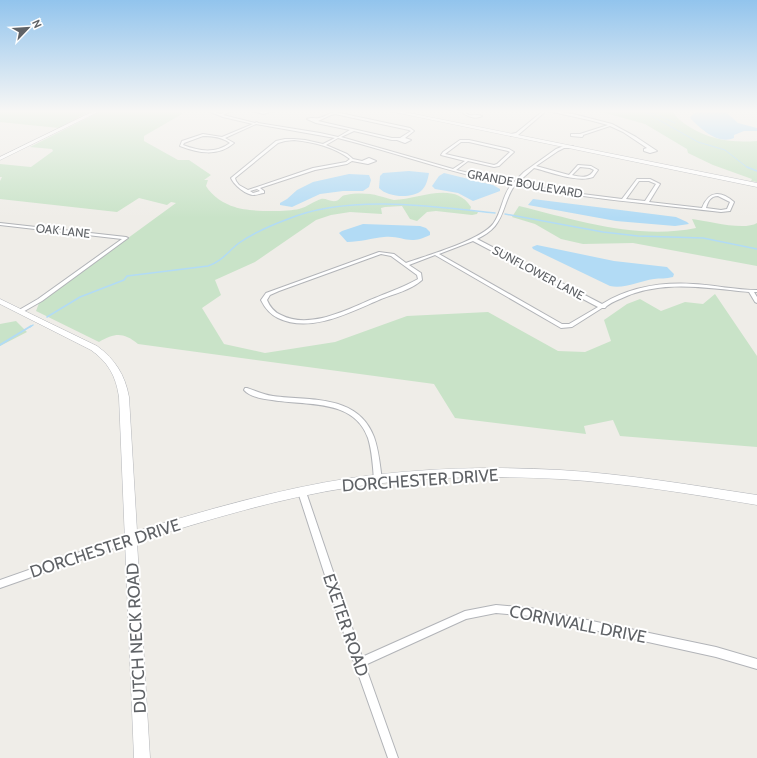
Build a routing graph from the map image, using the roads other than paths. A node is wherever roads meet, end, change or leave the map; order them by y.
1 (26, 146) edge
2 (188, 146) edge
3 (226, 146) edge
4 (271, 146) edge
5 (328, 146) edge
6 (374, 146) edge
7 (453, 146) edge
8 (491, 146) edge
9 (569, 146) edge
10 (572, 147) junction
11 (0, 159) edge
12 (352, 160) junction
13 (364, 161) dead end
14 (467, 161) junction
15 (535, 167) junction
16 (453, 171) junction
17 (570, 175) junction
18 (513, 184) junction
19 (757, 185) edge
20 (258, 188) junction
21 (248, 191) junction
22 (624, 199) junction
23 (647, 202) junction
24 (704, 209) junction
25 (0, 224) edge
26 (473, 239) junction
27 (436, 254) junction
28 (406, 264) junction
29 (754, 291) edge
30 (0, 301) edge
31 (757, 301) edge
32 (603, 307) junction
33 (21, 311) junction
34 (247, 390) dead end
35 (378, 480) junction
36 (302, 492) junction
37 (757, 500) edge
38 (131, 538) junction
39 (0, 584) edge
40 (359, 663) junction
41 (757, 664) edge
42 (142, 758) edge
43 (393, 758) edge

1 - 11 street
2 - 3 street
4 - 21 street
5 - 12 street
6 - 16 street, GRANDE BOULEVARD
7 - 14 street
8 - 14 street
9 - 10 street
10 - 15 street
10 - 19 street
12 - 13 street
12 - 20 street
14 - 16 street
15 - 17 street
15 - 18 street
16 - 18 street, GRANDE BOULEVARD
17 - 17 street
18 - 22 street, GRANDE BOULEVARD
18 - 26 street
20 - 21 street
20 - 21 street
22 - 23 street, GRANDE BOULEVARD
22 - 23 street
23 - 24 street, GRANDE BOULEVARD
24 - 24 street, GRANDE BOULEVARD
25 - 33 street, OAK LANE
26 - 27 street
26 - 32 street, SUNFLOWER LANE
27 - 28 street
27 - 32 street
28 - 28 street
29 - 31 street
29 - 32 street
30 - 33 street, DUTCH NECK ROAD
33 - 38 street, DUTCH NECK ROAD
34 - 35 street
35 - 36 street, DORCHESTER DRIVE
35 - 37 street, DORCHESTER DRIVE
36 - 38 street, DORCHESTER DRIVE
36 - 40 street, EXETER ROAD
38 - 39 street, DORCHESTER DRIVE
38 - 42 street, DUTCH NECK ROAD
40 - 41 street, CORNWALL DRIVE
40 - 43 street, EXETER ROAD

